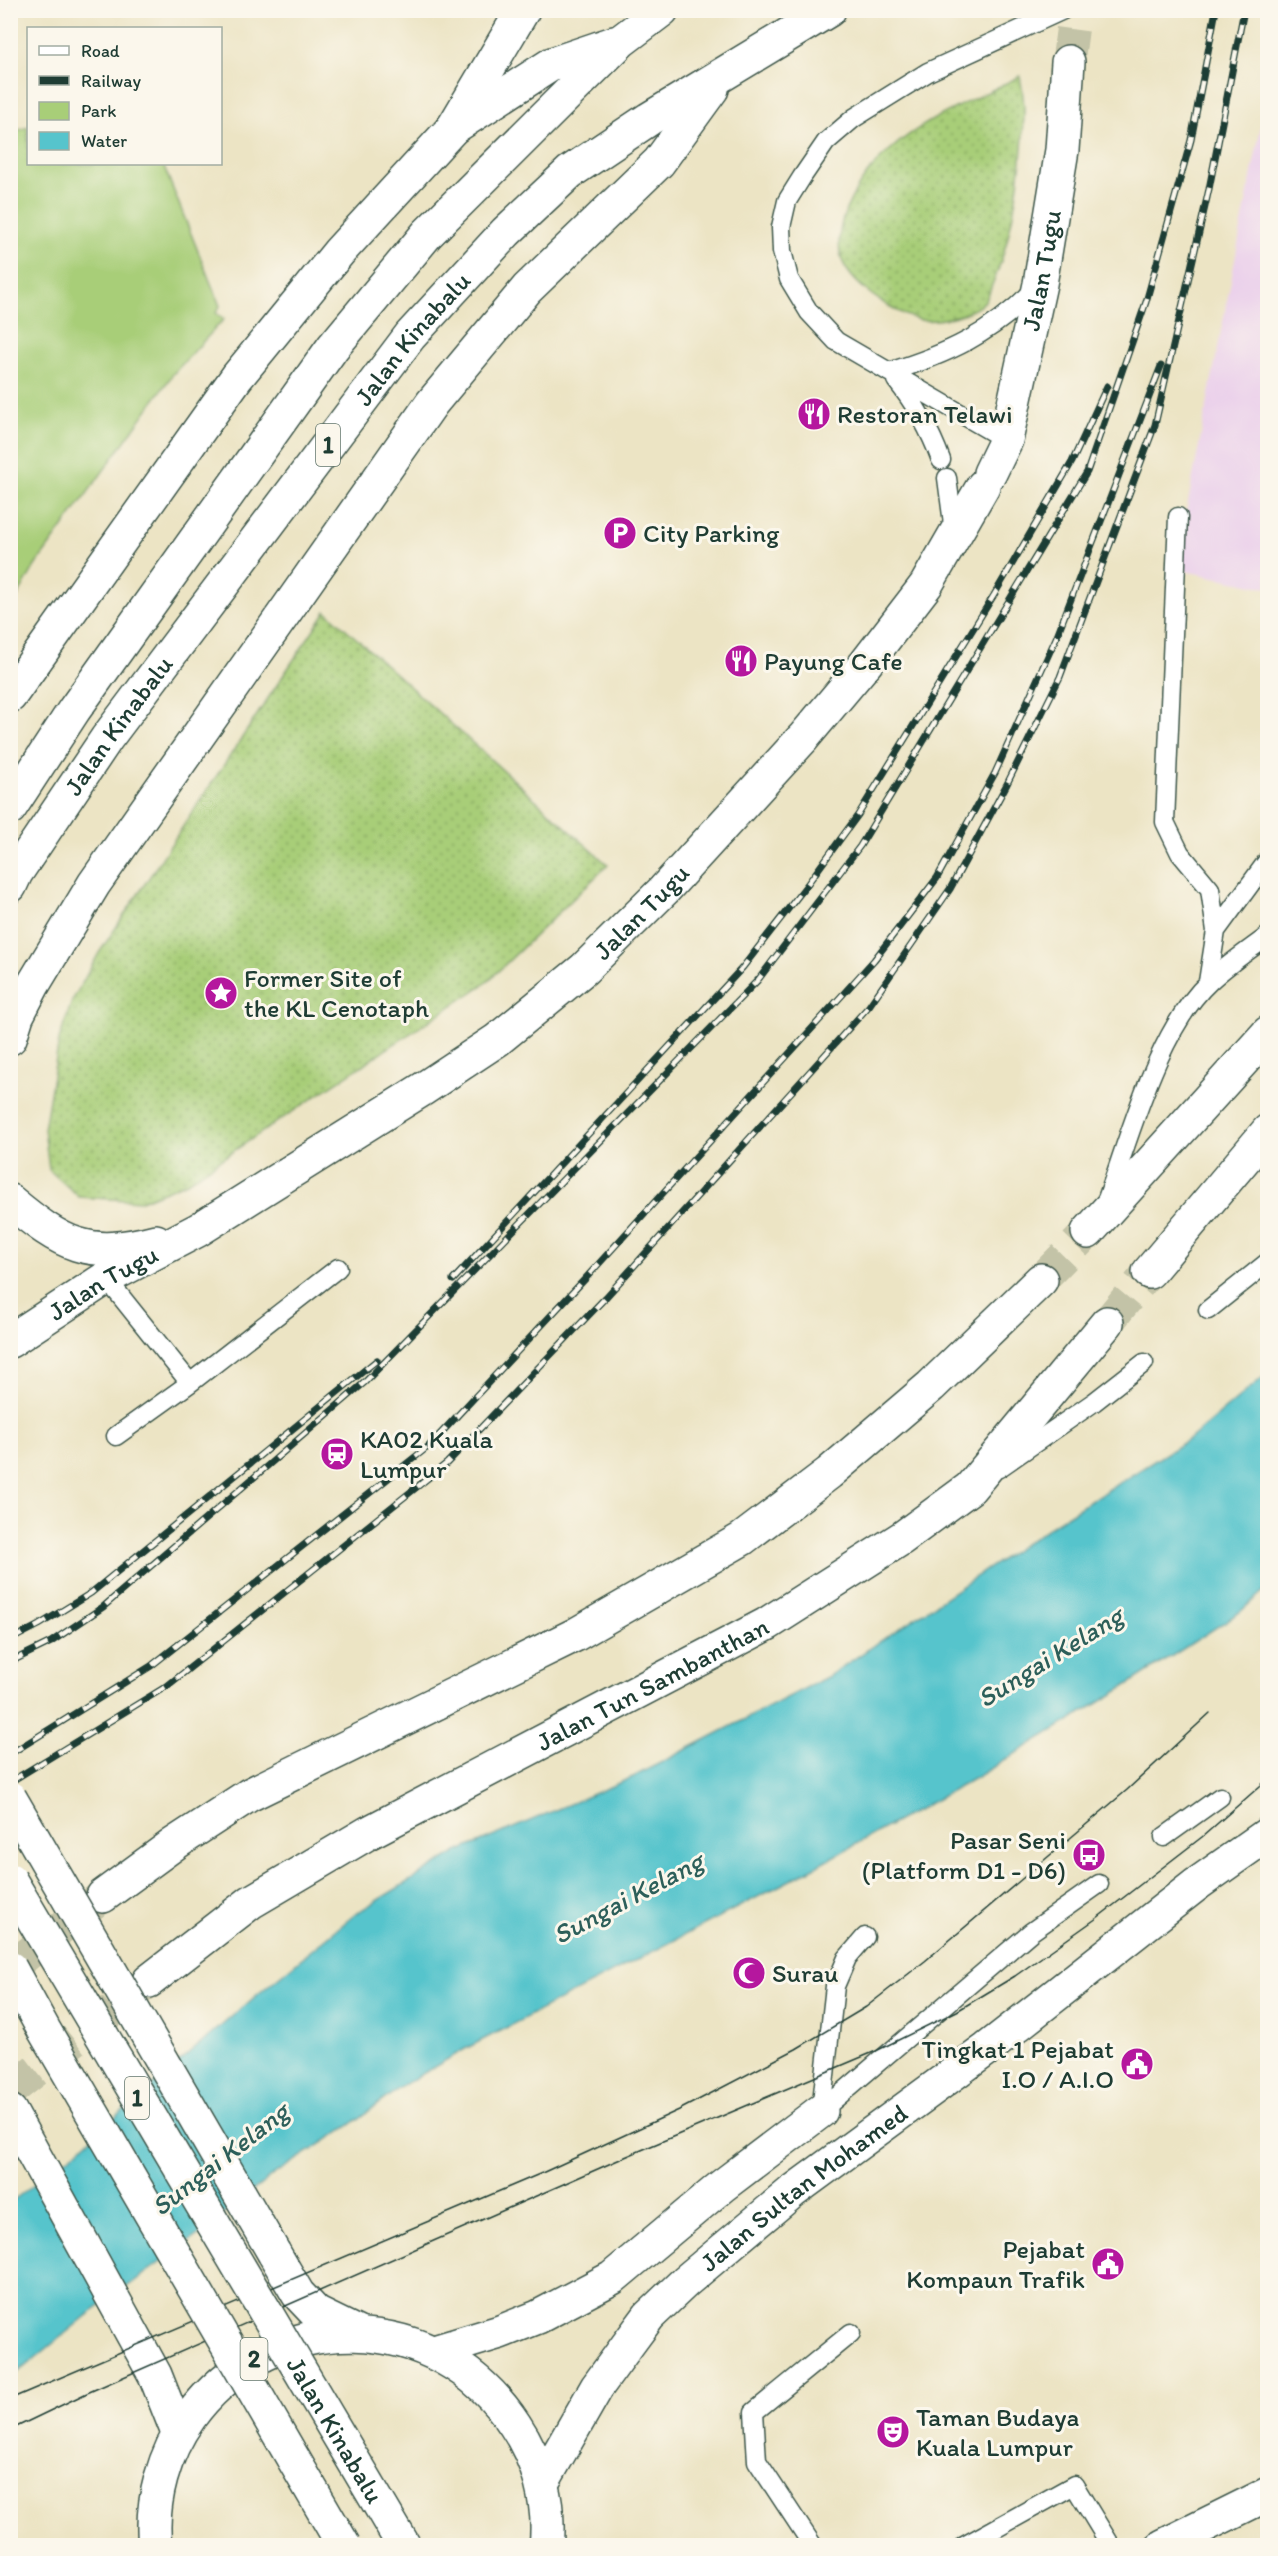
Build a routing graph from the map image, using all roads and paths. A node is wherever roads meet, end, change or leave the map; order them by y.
1 (523, 10) edge
2 (662, 10) edge
3 (829, 10) edge
4 (1063, 10) edge
5 (621, 41) junction
6 (1068, 62) tunnel mouth
7 (721, 78) junction
8 (453, 128) junction
9 (1040, 284) junction
10 (889, 372) junction
11 (1006, 440) junction
12 (941, 460) dead end
13 (947, 478) dead end
14 (1178, 517) dead end
15 (954, 539) junction
16 (10, 696) edge
17 (10, 808) edge
18 (1268, 860) edge
19 (10, 886) edge
20 (1216, 931) junction
21 (1268, 936) edge
22 (1208, 982) junction
23 (1268, 1033) edge
24 (10, 1038) edge
25 (1268, 1131) edge
26 (10, 1201) edge
27 (1093, 1228) joint
28 (198, 1230) junction
29 (1268, 1262) edge
30 (338, 1268) dead end
31 (1149, 1272) tunnel mouth
32 (106, 1278) junction
33 (1041, 1280) tunnel mouth
34 (1208, 1310) dead end
35 (1107, 1323) tunnel mouth
36 (10, 1341) edge
37 (1144, 1363) dead end
38 (190, 1383) junction
39 (116, 1436) dead end
40 (970, 1488) junction
41 (1220, 1797) dead end
42 (10, 1798) edge
43 (1164, 1837) dead end
44 (1266, 1838) edge
45 (10, 1880) edge
46 (1099, 1884) dead end
47 (103, 1896) tunnel mouth
48 (865, 1937) dead end
49 (10, 1968) edge
50 (149, 1981) tunnel mouth
51 (10, 2111) edge
52 (821, 2111) junction
53 (357, 2333) junction
54 (851, 2333) dead end
55 (434, 2352) junction
56 (178, 2433) junction
57 (542, 2484) junction
58 (1268, 2494) edge
59 (155, 2546) edge
60 (344, 2546) edge
61 (404, 2546) edge
62 (546, 2546) edge
63 (813, 2546) edge
64 (964, 2546) edge
65 (1111, 2546) edge
66 (1163, 2546) edge

1 - 8 main road
2 - 5 main road, Jalan Kinabalu / 1
3 - 7 main road, Jalan Kinabalu / 1
4 - 10 lane
5 - 8 main road
5 - 17 main road, Jalan Kinabalu / 1
6 - 9 main road, Jalan Tugu
7 - 19 main road, Jalan Kinabalu / 1
7 - 24 main road
8 - 16 main road
9 - 10 lane
9 - 11 main road, Jalan Tugu
10 - 11 lane
10 - 12 lane
11 - 15 main road, Jalan Tugu
13 - 15 lane
14 - 20 lane
15 - 28 main road, Jalan Tugu
18 - 20 lane
20 - 22 lane
21 - 22 lane
22 - 27 lane
23 - 27 main road
25 - 31 main road
26 - 28 main road, Jalan Tugu
28 - 32 main road, Jalan Tugu
29 - 34 lane
30 - 38 lane
32 - 36 main road, Jalan Tugu
32 - 38 lane
33 - 47 main road
35 - 40 main road, Jalan Tun Sambanthan
37 - 40 lane
38 - 39 lane
40 - 50 main road, Jalan Tun Sambanthan
41 - 43 lane
42 - 53 main road, bridge
44 - 57 main road, Jalan Sultan Mohamed
45 - 61 main road, Jalan Kinabalu / 1, bridge
46 - 52 lane, Jalan Sultan Mohamed
48 - 52 lane
49 - 60 main road, Jalan Kinabalu / 1, bridge
51 - 56 main road
52 - 55 main road, Jalan Sultan Mohamed
53 - 55 main road, 2
53 - 56 main road, 2
54 - 63 lane
55 - 57 main road, 2
56 - 59 main road, 2
57 - 62 main road, 2
58 - 66 main road
64 - 65 lane

